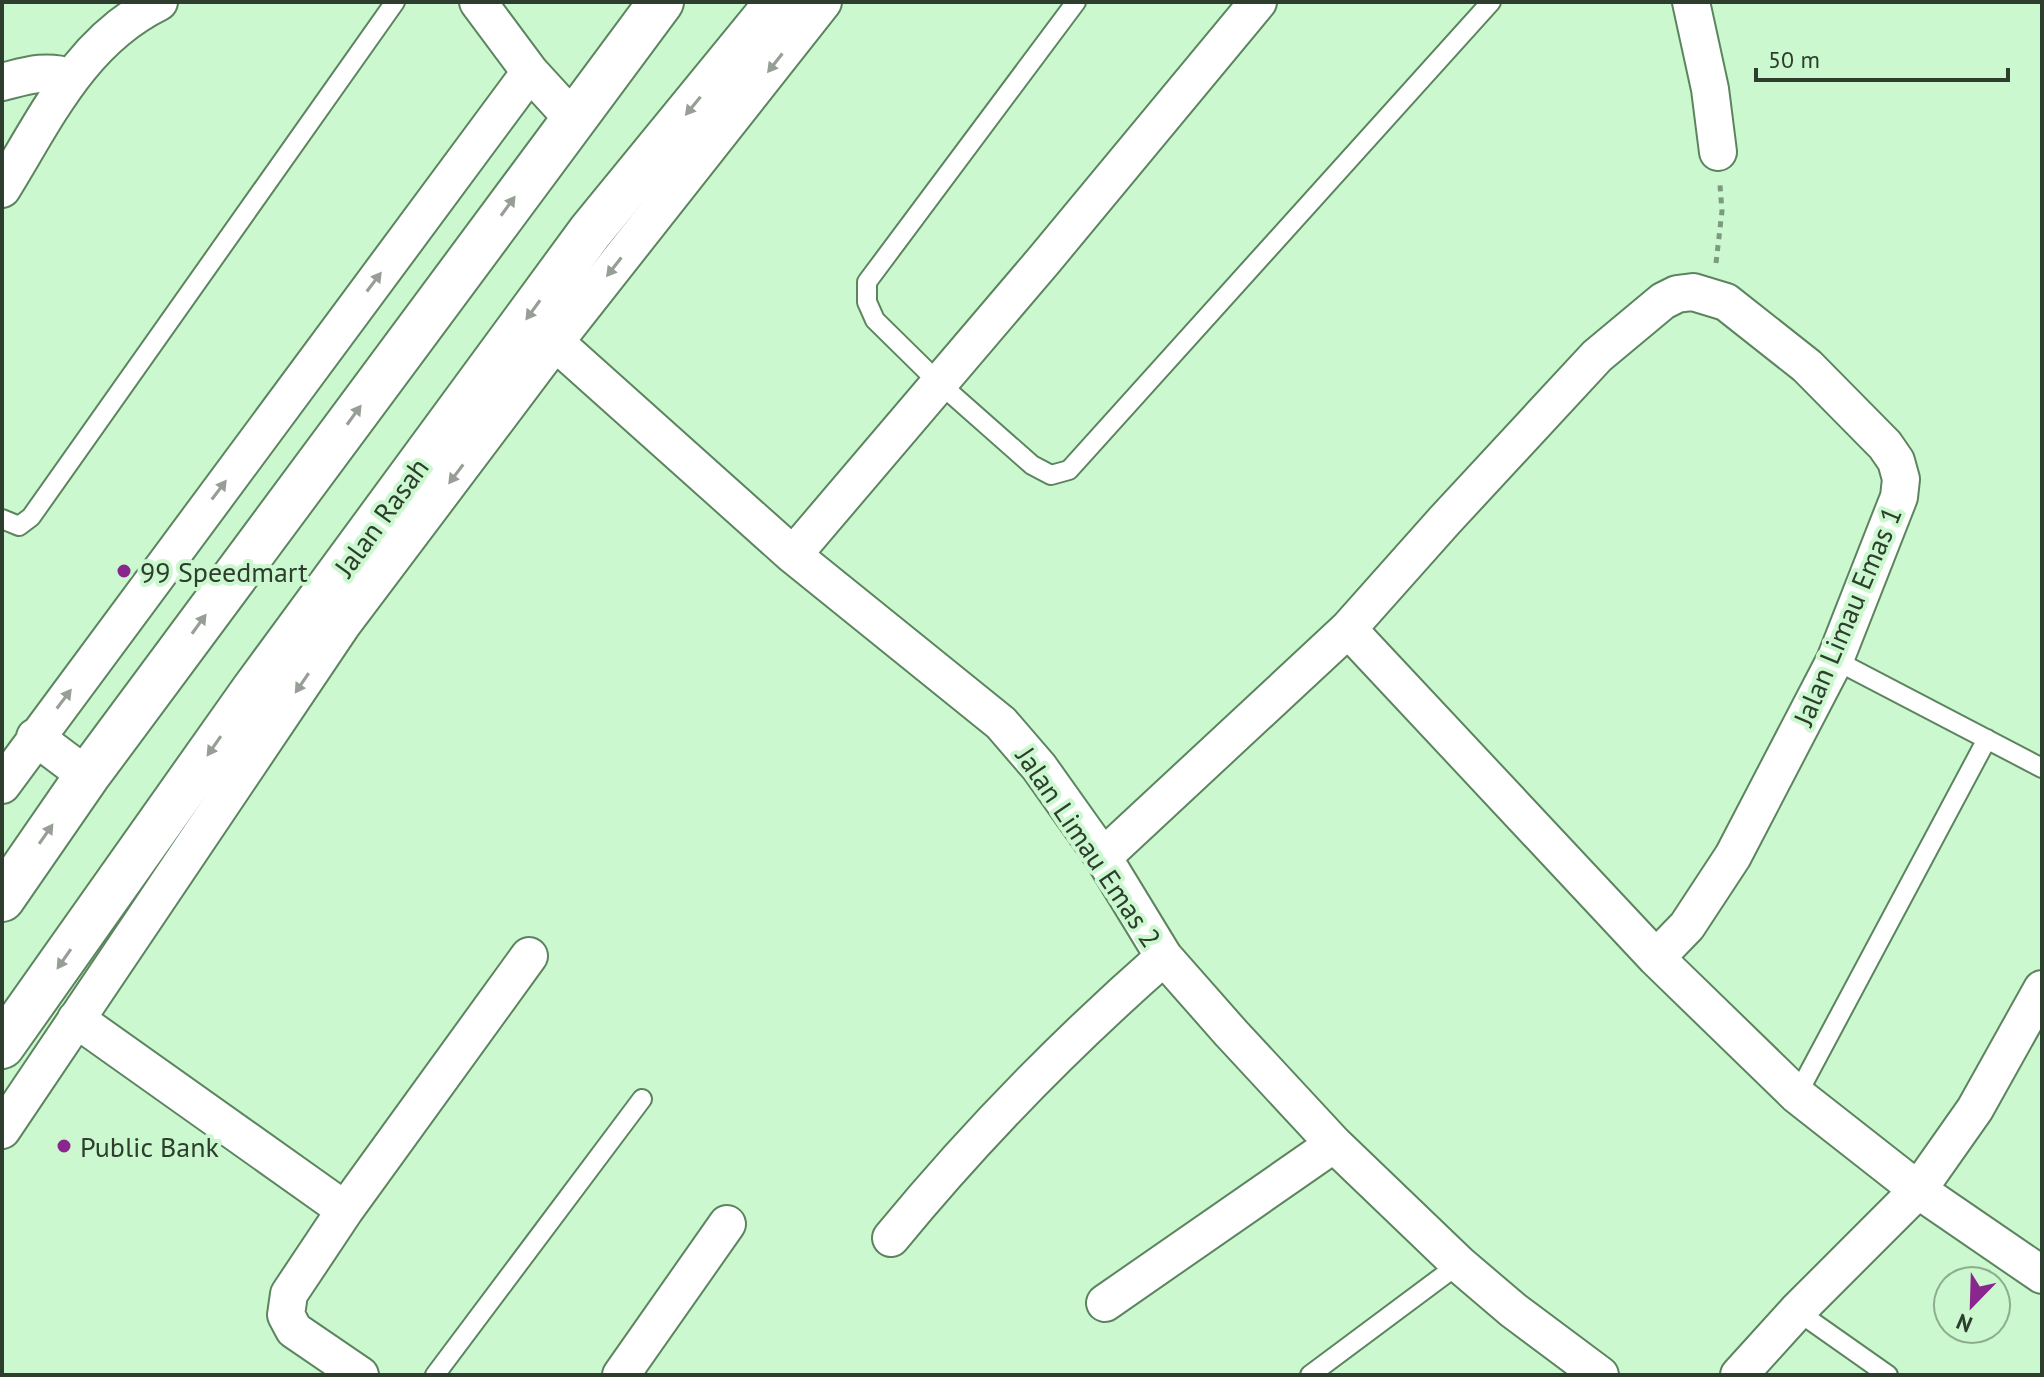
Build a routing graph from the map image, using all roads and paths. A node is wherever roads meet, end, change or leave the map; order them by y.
1 (159, 2) edge
2 (395, 2) edge
3 (478, 2) edge
4 (661, 2) edge
5 (778, 2) edge
6 (823, 2) edge
7 (1076, 2) edge
8 (1258, 2) edge
9 (1491, 2) edge
10 (1691, 2) edge
11 (530, 72) junction
12 (70, 77) junction
13 (2, 82) edge
14 (573, 119) junction
15 (1718, 152) joint
16 (2, 189) edge
17 (1710, 295) junction
18 (555, 342) junction
19 (938, 382) junction
20 (2, 519) edge
21 (793, 555) junction
22 (1348, 629) junction
23 (1835, 660) junction
24 (35, 737) junction
25 (1987, 739) junction
26 (2042, 768) edge
27 (87, 776) junction
28 (2, 785) edge
29 (1103, 857) junction
30 (2, 899) edge
31 (529, 956) dead end
32 (1164, 957) junction
33 (1656, 958) junction
34 (2042, 989) edge
35 (76, 1019) junction
36 (2, 1046) edge
37 (1797, 1095) junction
38 (642, 1099) dead end
39 (2, 1130) edge
40 (1334, 1144) junction
41 (1918, 1190) junction
42 (345, 1210) junction
43 (727, 1224) dead end
44 (891, 1238) dead end
45 (1459, 1264) junction
46 (2042, 1275) edge
47 (1105, 1303) dead end
48 (1797, 1311) junction
49 (360, 1375) edge
50 (435, 1375) edge
51 (621, 1375) edge
52 (1310, 1375) edge
53 (1600, 1375) edge
54 (1739, 1375) edge
55 (1888, 1375) edge

1 - 12 street
2 - 20 lane
3 - 11 street
4 - 14 highway
5 -> 36 highway, Jalan Rasah
6 -> 18 street
7 - 19 lane
8 - 19 street
9 - 19 lane
10 - 15 street
11 - 14 street
24 -> 11 street
12 - 13 street
12 - 16 street
27 -> 14 highway
15 - 17 path
17 - 22 street
17 - 23 street, Jalan Limau Emas 1
18 - 21 street, Jalan Limau Emas 2
18 -> 35 street
19 - 21 street
21 - 29 street, Jalan Limau Emas 2
22 - 29 street
22 - 33 street
23 - 25 lane
23 - 33 street, Jalan Limau Emas 1
24 - 27 street
24 - 28 street
25 - 26 lane
25 - 37 lane
30 -> 27 highway
29 - 32 street, Jalan Limau Emas 2
31 - 42 street
32 - 40 street, Jalan Limau Emas 2
32 - 44 street
33 - 37 street
34 - 41 street
35 - 39 street
35 - 42 street
37 - 41 street
38 - 50 lane
40 - 45 street, Jalan Limau Emas 2
40 - 47 street
41 - 46 street
41 - 48 street
42 - 49 street
43 - 51 street
45 - 52 lane
45 - 53 street, Jalan Limau Emas 2
48 - 54 street
48 - 55 lane

